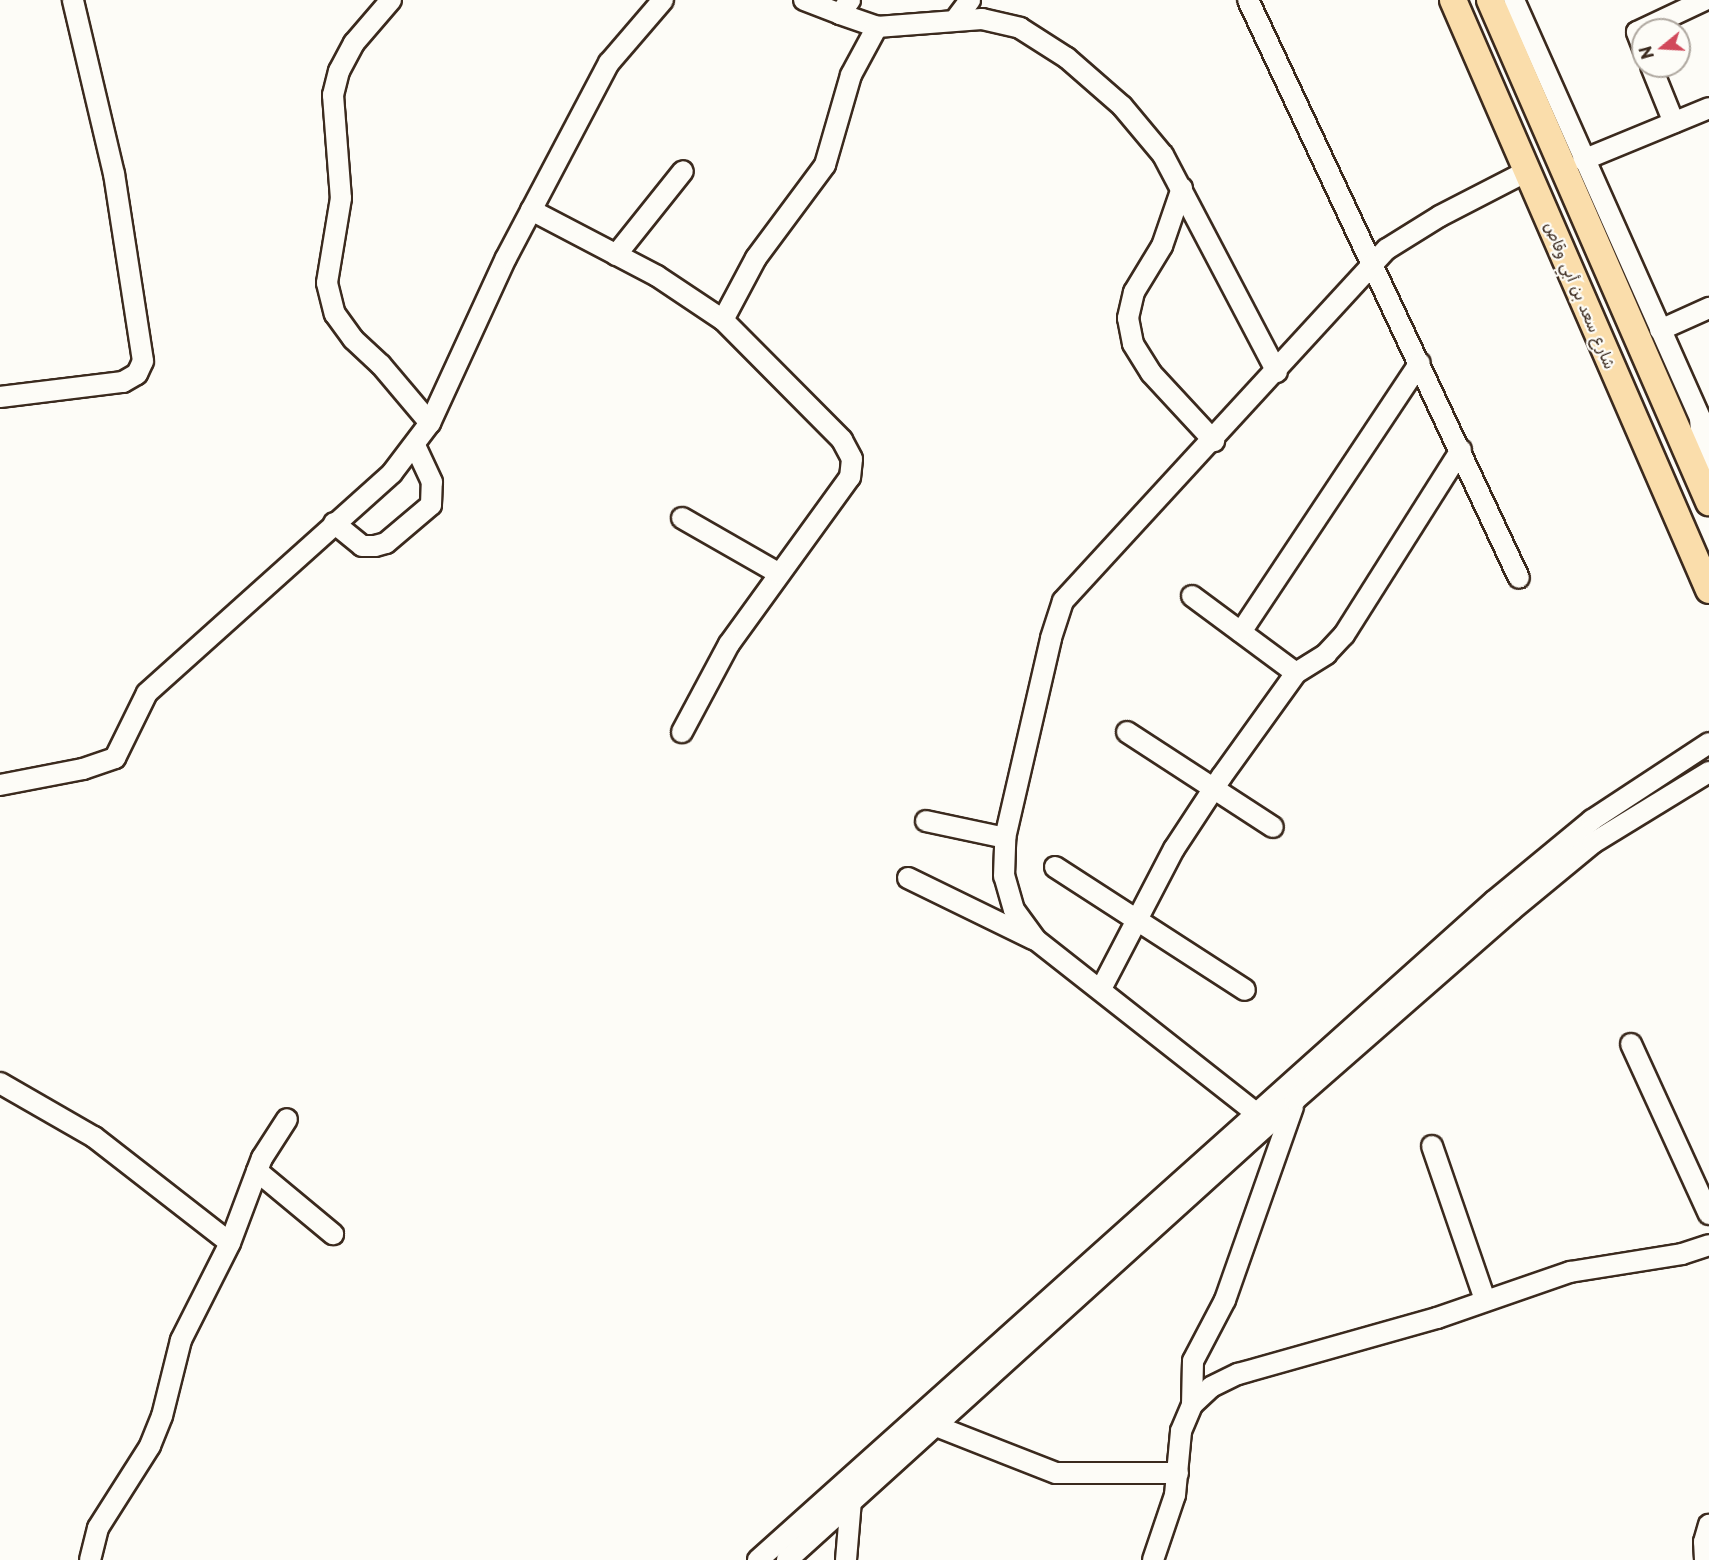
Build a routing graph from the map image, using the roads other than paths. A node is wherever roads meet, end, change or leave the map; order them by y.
1 (73, 0) edge
2 (391, 0) edge
3 (663, 0) edge
4 (804, 0) edge
5 (970, 0) edge
6 (1248, 0) edge
7 (1453, 0) edge
8 (1490, 0) edge
9 (1514, 0) edge
10 (1705, 0) edge
11 (845, 7) edge
12 (1667, 18) edge
13 (955, 20) junction
14 (877, 27) junction
15 (1656, 78) edge
16 (1709, 108) edge
17 (1674, 123) junction
18 (1583, 160) junction
19 (683, 171) dead end
20 (1527, 171) junction
21 (1182, 188) junction
22 (531, 210) junction
23 (616, 255) junction
24 (1374, 263) junction
25 (1709, 308) edge
26 (723, 320) junction
27 (1660, 330) junction
28 (1420, 363) junction
29 (1277, 372) junction
30 (0, 397) edge
31 (430, 423) junction
32 (1214, 441) junction
33 (415, 446) junction
34 (1461, 450) junction
35 (1707, 499) edge
36 (682, 518) dead end
37 (334, 523) junction
38 (778, 573) junction
39 (1519, 578) dead end
40 (1709, 590) edge
41 (1192, 596) dead end
42 (1241, 632) junction
43 (1296, 673) junction
44 (682, 732) dead end
45 (1128, 732) dead end
46 (1709, 743) edge
47 (1692, 754) junction
48 (1706, 774) edge
49 (0, 785) edge
50 (1214, 789) junction
51 (926, 821) dead end
52 (1273, 827) dead end
53 (1005, 838) junction
54 (1056, 867) dead end
55 (908, 878) dead end
56 (1137, 917) junction
57 (1036, 940) junction
58 (1101, 989) junction
59 (1245, 990) dead end
60 (1631, 1044) dead end
61 (0, 1083) edge
62 (1295, 1100) junction
63 (1256, 1113) junction
64 (287, 1119) dead end
65 (1432, 1146) dead end
66 (257, 1171) junction
67 (1709, 1214) edge
68 (333, 1234) dead end
69 (230, 1243) junction
70 (1709, 1245) edge
71 (1485, 1300) junction
72 (1192, 1405) junction
73 (936, 1426) junction
74 (1178, 1473) junction
75 (851, 1500) junction
76 (1709, 1525) edge
77 (93, 1558) edge
78 (758, 1560) edge
79 (787, 1560) edge
80 (846, 1560) edge
81 (1153, 1560) edge
82 (1705, 1560) edge

1 - 30 street
2 - 31 street
3 - 22 street
4 - 11 street
5 - 13 street
6 - 24 street
7 - 20 main road, شارع سعد بن أبي وقاص
8 - 35 main road, شارع سعد بن أبي وقاص
9 - 18 street
10 - 12 street
11 - 14 street
13 - 14 street
13 - 21 street
14 - 26 street
15 - 17 street
16 - 17 street
17 - 18 street
18 - 27 street
19 - 23 street
20 - 24 street
20 - 40 main road, شارع سعد بن أبي وقاص
21 - 29 street
21 - 32 street
22 - 23 street
22 - 31 street
23 - 26 street
24 - 28 street
24 - 29 street
25 - 27 street
26 - 38 street
27 - 35 street
28 - 34 street
28 - 42 street
29 - 32 street
31 - 33 street
32 - 53 street
33 - 37 street
33 - 37 street
34 - 39 street
34 - 43 street
36 - 38 street
37 - 49 street
38 - 44 street
41 - 42 street
42 - 43 street
43 - 50 street
45 - 50 street
46 - 47 street
47 - 48 street
47 - 63 street
48 - 62 street
50 - 52 street
50 - 56 street
51 - 53 street
53 - 57 street
54 - 56 street
55 - 57 street
56 - 58 street
56 - 59 street
57 - 58 street
58 - 63 street
60 - 67 street
61 - 69 street
62 - 72 street
62 - 73 street
63 - 78 street
64 - 66 street
65 - 71 street
66 - 68 street
66 - 69 street
69 - 77 street
70 - 71 street
71 - 72 street
72 - 74 street
73 - 74 street
73 - 75 street
74 - 81 street
75 - 79 street
75 - 80 street
76 - 82 street

